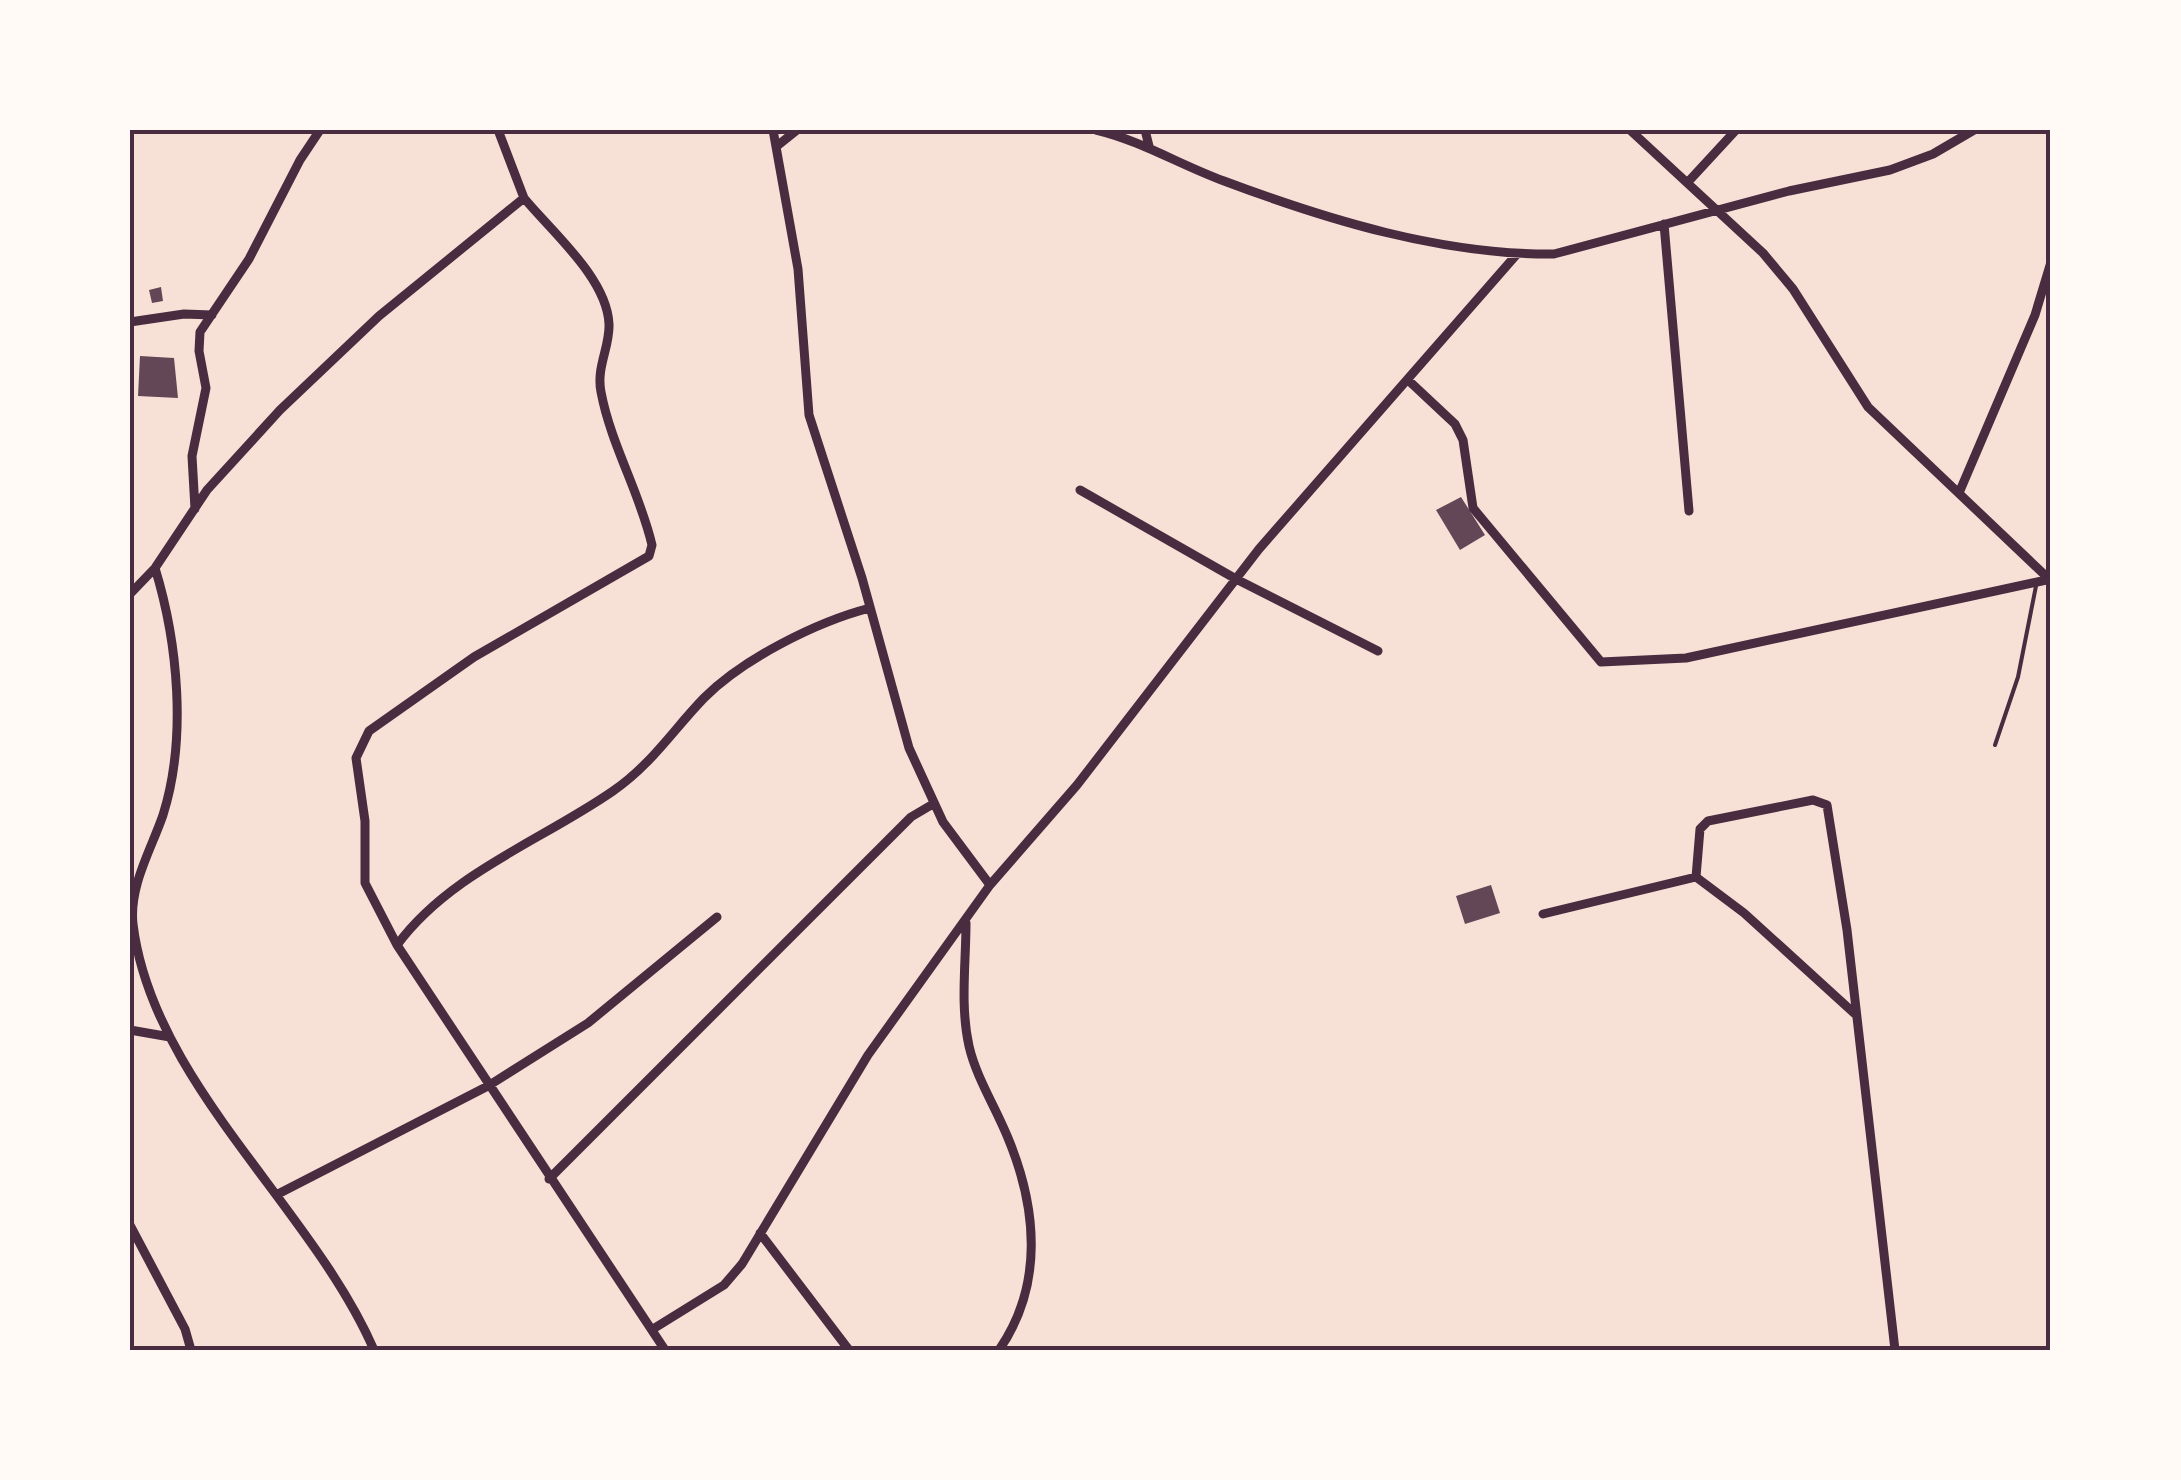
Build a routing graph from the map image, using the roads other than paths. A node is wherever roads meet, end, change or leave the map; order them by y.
1 (320, 130) edge
2 (498, 130) edge
3 (773, 130) edge
4 (797, 130) edge
5 (1096, 130) edge
6 (1145, 130) edge
7 (1630, 130) edge
8 (1736, 130) edge
9 (1974, 130) edge
10 (777, 146) junction
11 (1149, 146) junction
12 (1688, 182) junction
13 (524, 198) junction
14 (1718, 212) junction
15 (1664, 224) junction
16 (1517, 254) junction
17 (2051, 262) edge
18 (212, 315) junction
19 (130, 322) edge
20 (1408, 380) junction
21 (1080, 490) dead end
22 (1959, 493) junction
23 (195, 509) junction
24 (1689, 511) dead end
25 (156, 568) junction
26 (2050, 579) edge
27 (1236, 580) junction
28 (2037, 582) junction
29 (130, 594) edge
30 (870, 608) junction
31 (1378, 651) dead end
32 (1995, 745) dead end
33 (933, 804) junction
34 (1696, 877) junction
35 (990, 886) junction
36 (1543, 914) dead end
37 (717, 918) dead end
38 (966, 923) junction
39 (397, 945) junction
40 (1855, 1014) junction
41 (130, 1030) edge
42 (170, 1037) junction
43 (488, 1086) junction
44 (549, 1178) junction
45 (278, 1194) junction
46 (130, 1225) edge
47 (760, 1234) junction
48 (653, 1329) junction
49 (191, 1350) edge
50 (374, 1350) edge
51 (666, 1350) edge
52 (849, 1350) edge
53 (999, 1350) edge
54 (1896, 1350) edge

1 - 18 street
2 - 13 street
3 - 10 street
4 - 10 street
5 - 11 street
6 - 11 street
7 - 12 street
8 - 12 street
9 - 14 street
10 - 30 street
11 - 16 street
12 - 14 street
13 - 23 street
13 - 39 street
14 - 15 street
14 - 22 street
15 - 16 street
15 - 24 street
16 - 20 street
17 - 22 street
18 - 19 street
18 - 23 street
20 - 27 street
20 - 28 street
21 - 27 street
22 - 26 street
23 - 25 street
25 - 29 street
25 - 42 street
26 - 28 street
27 - 31 street
27 - 35 street
28 - 32 lane
30 - 33 street
30 - 39 street
33 - 35 street
33 - 44 street
34 - 36 street
34 - 40 street
34 - 40 street
35 - 38 street
37 - 43 street
38 - 47 street
38 - 53 street
39 - 43 street
40 - 54 street
41 - 42 street
42 - 45 street
43 - 44 street
43 - 45 street
44 - 48 street
45 - 50 street
46 - 49 street
47 - 48 street
47 - 52 street
48 - 51 street

